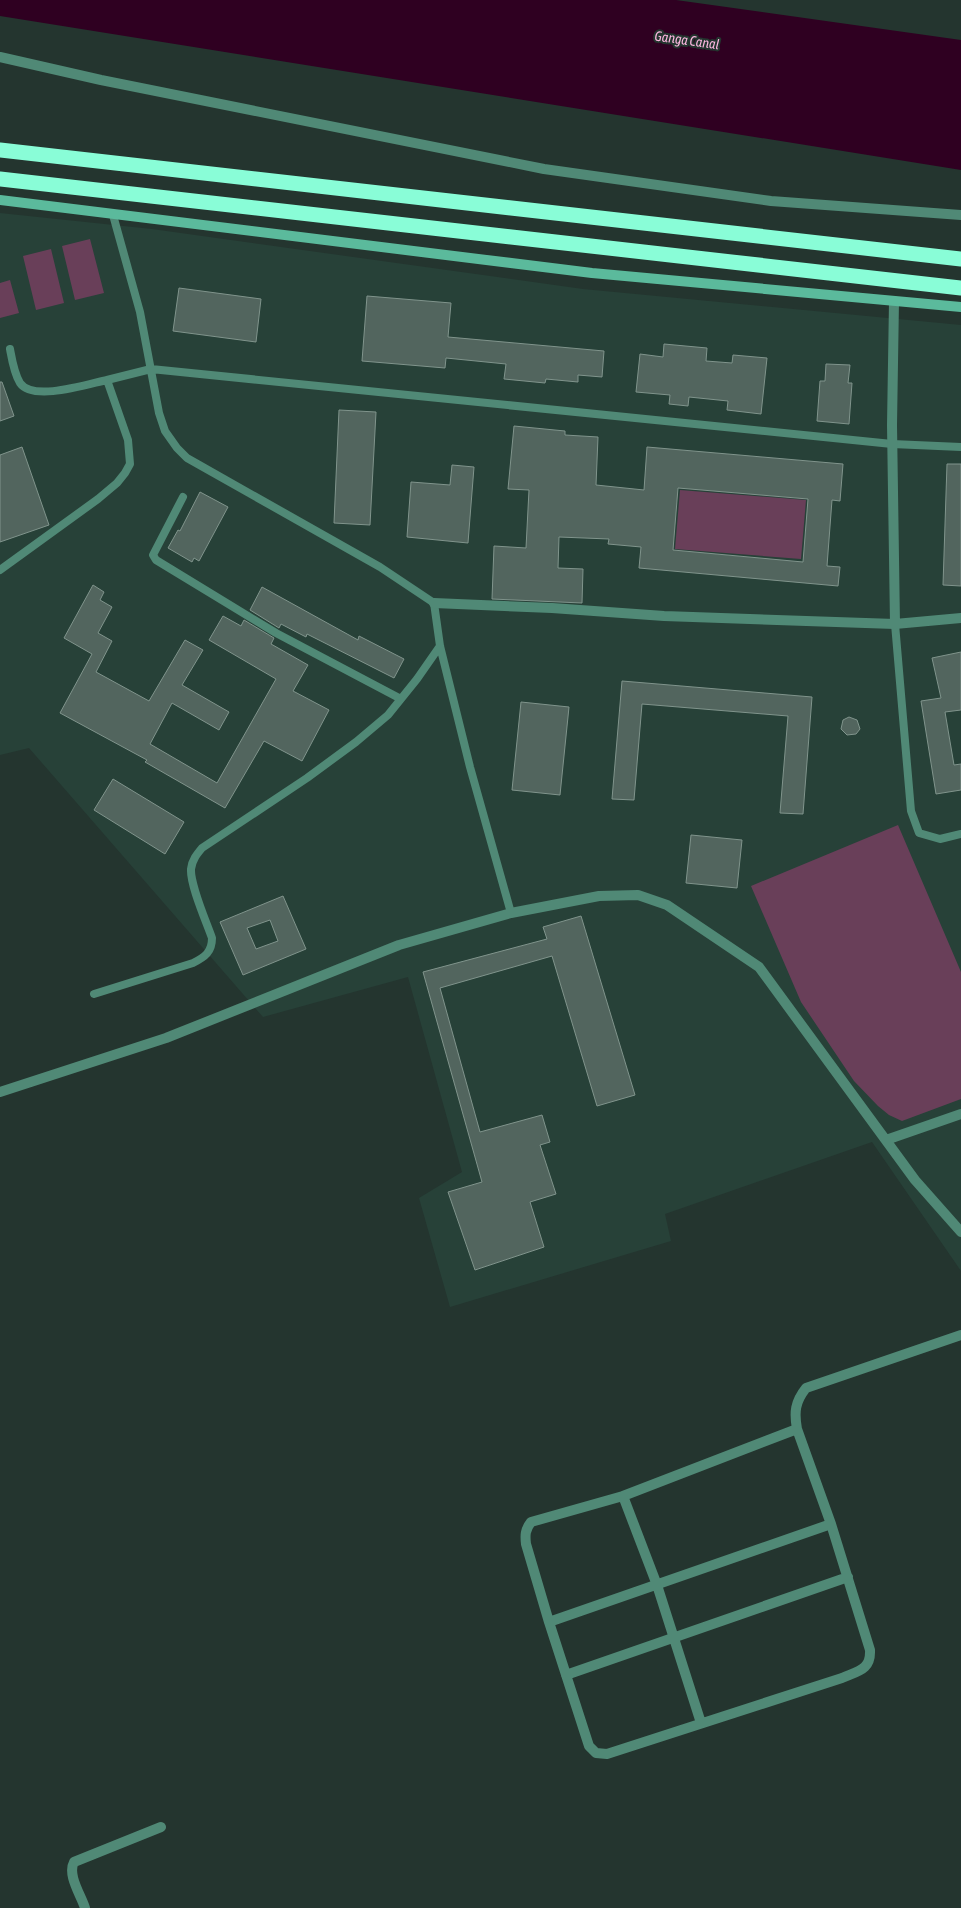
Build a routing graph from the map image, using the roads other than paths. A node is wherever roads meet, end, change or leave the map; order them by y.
1 (0, 57) edge
2 (0, 150) edge
3 (0, 179) edge
4 (0, 200) edge
5 (114, 215) junction
6 (961, 215) edge
7 (961, 259) edge
8 (961, 288) edge
9 (894, 301) junction
10 (961, 307) edge
11 (10, 349) dead end
12 (151, 369) junction
13 (108, 380) junction
14 (892, 444) junction
15 (961, 447) edge
16 (183, 497) dead end
17 (0, 570) edge
18 (434, 603) junction
19 (961, 618) edge
20 (896, 624) junction
21 (440, 646) junction
22 (401, 699) junction
23 (961, 834) edge
24 (511, 913) junction
25 (94, 994) dead end
26 (0, 1092) edge
27 (961, 1114) edge
28 (886, 1140) junction
29 (961, 1232) edge
30 (961, 1335) edge
31 (798, 1428) junction
32 (624, 1496) junction
33 (831, 1524) junction
34 (848, 1577) junction
35 (657, 1584) junction
36 (549, 1622) junction
37 (674, 1638) junction
38 (566, 1676) junction
39 (701, 1723) junction
40 (161, 1828) dead end
41 (85, 1908) edge

1 - 6 street
2 - 7 highway
3 - 8 highway
4 - 5 street
5 - 9 street
5 - 12 lane
9 - 10 street
9 - 14 street
11 - 13 lane
12 - 13 lane
12 - 14 lane
12 - 18 lane
13 - 17 lane
14 - 15 lane
14 - 20 street
16 - 22 lane
18 - 20 street
18 - 21 lane
19 - 20 street
20 - 23 lane
21 - 22 lane
21 - 24 lane
22 - 25 lane
24 - 26 street
24 - 28 street
27 - 28 street
28 - 29 street
30 - 31 street
31 - 32 street
31 - 33 street
32 - 35 street
32 - 36 street
33 - 34 street
33 - 35 street
34 - 37 street
34 - 39 street
35 - 36 street
35 - 37 street
36 - 38 street
37 - 38 street
37 - 39 street
38 - 39 street
40 - 41 street

